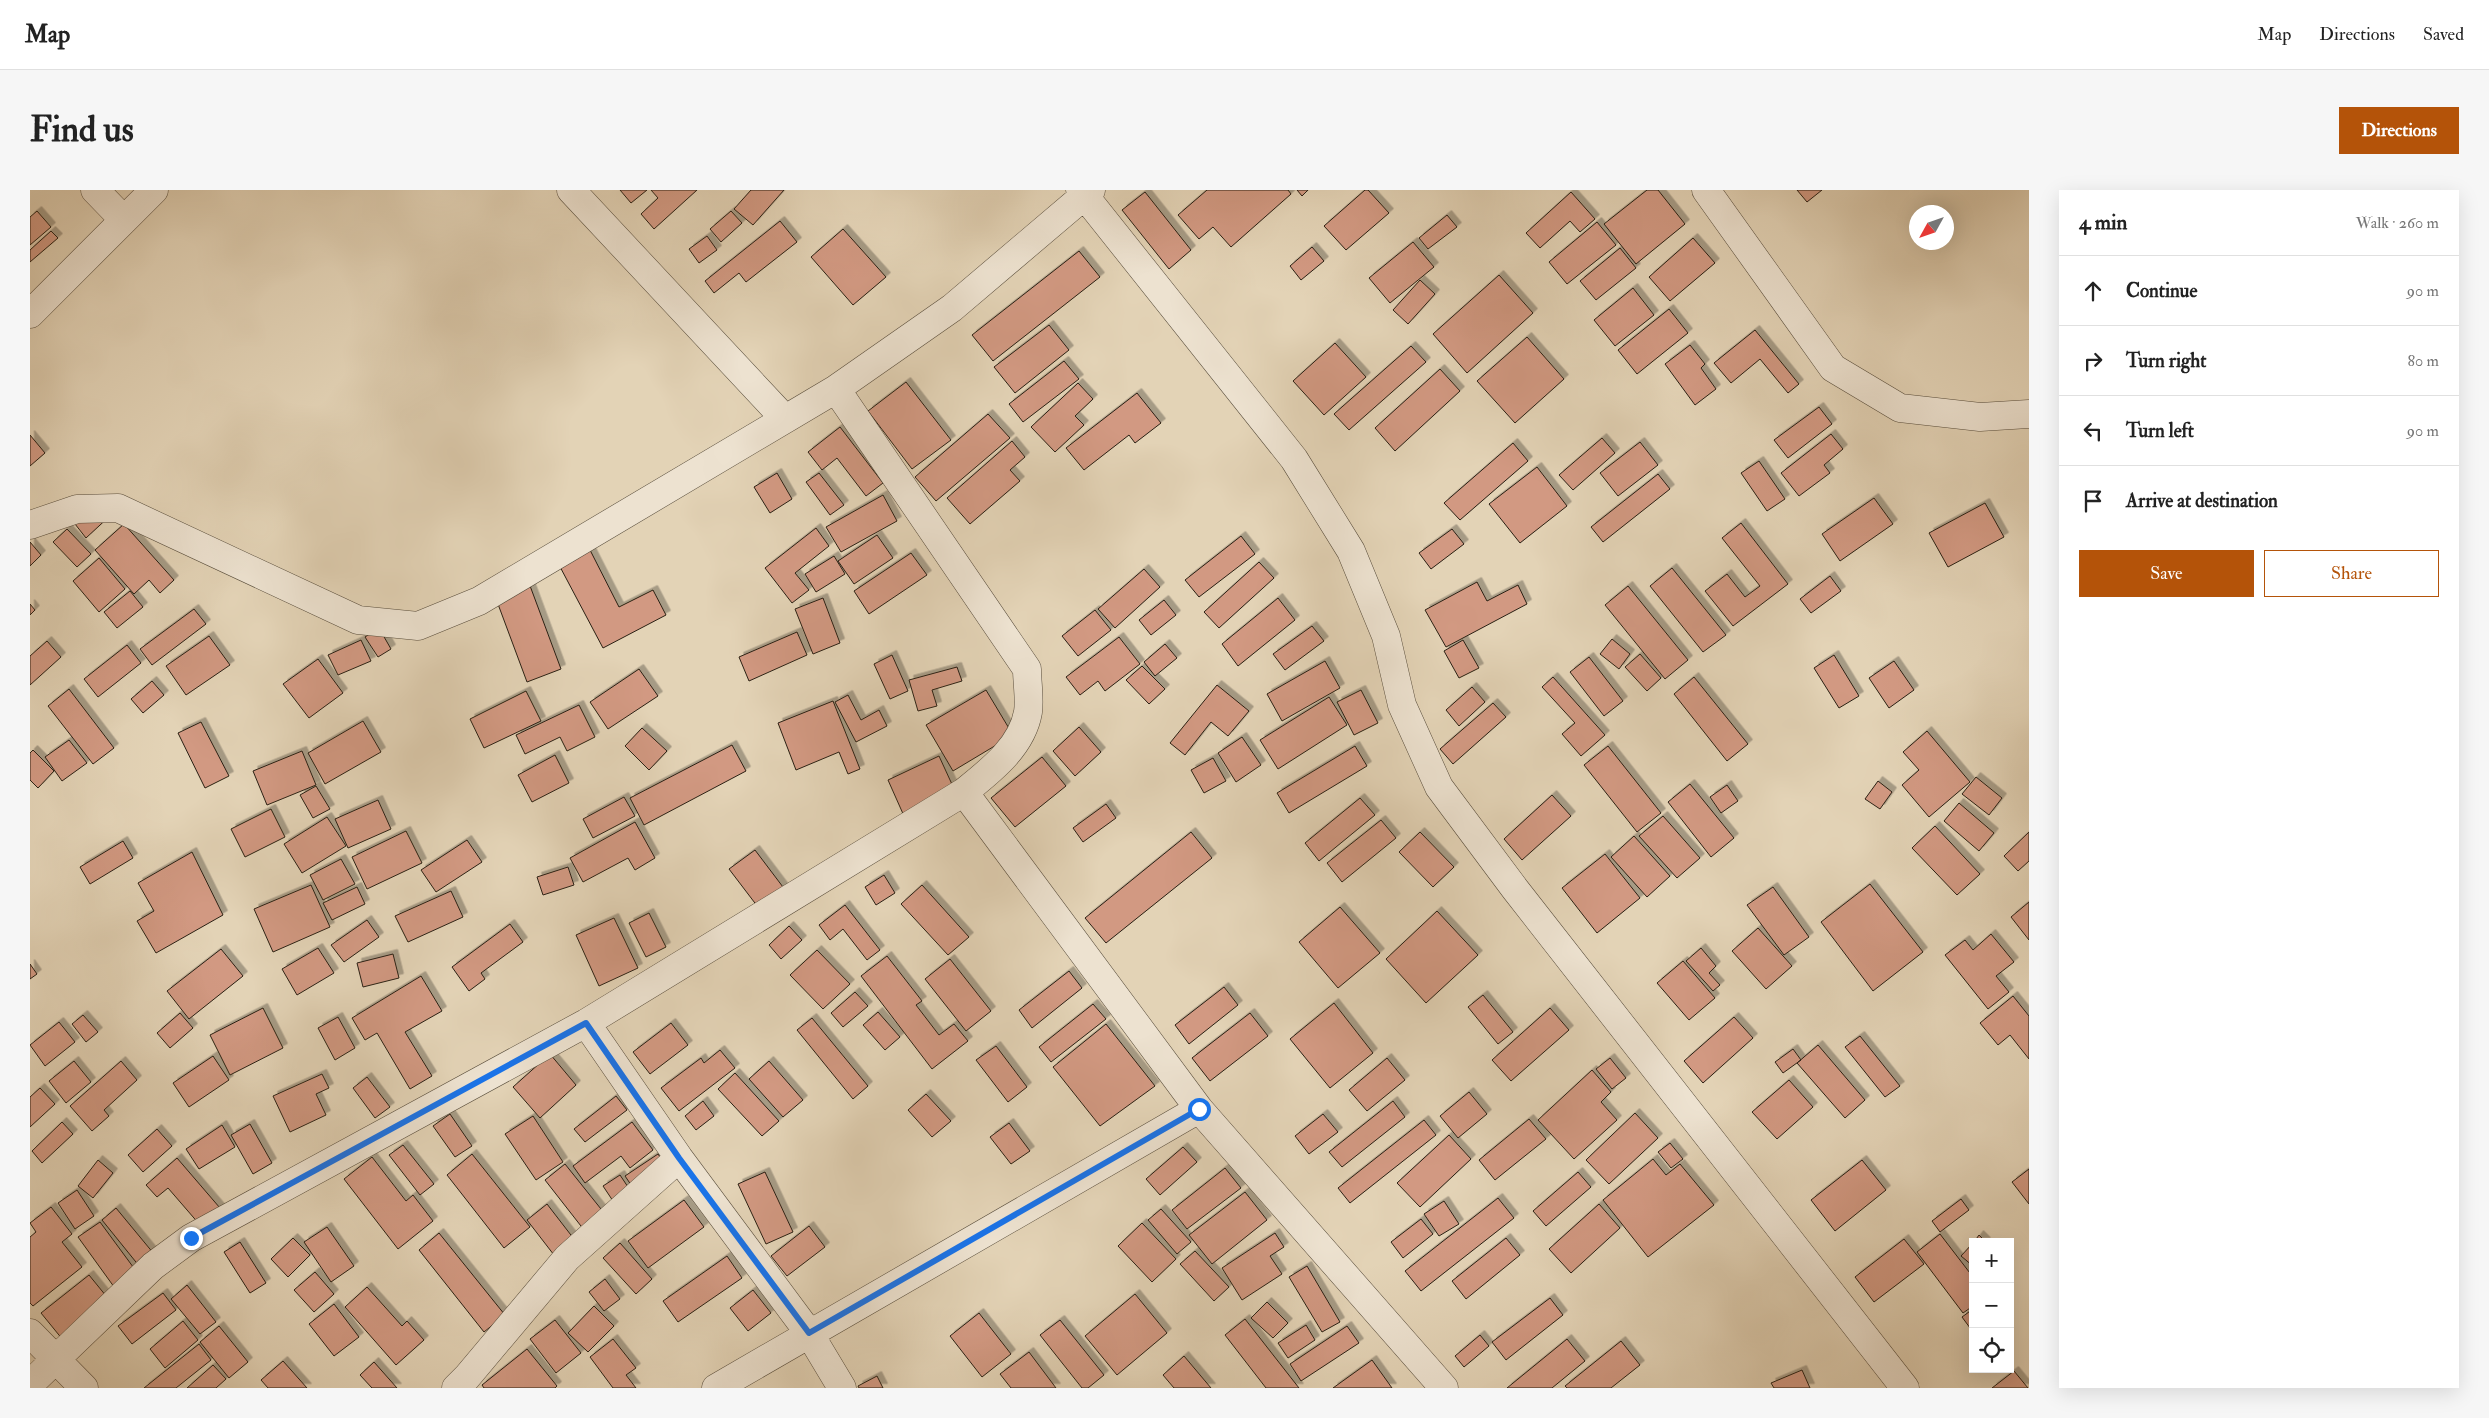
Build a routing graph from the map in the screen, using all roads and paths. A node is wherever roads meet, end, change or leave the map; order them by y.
1 (95, 190) edge
2 (154, 190) edge
3 (571, 190) edge
4 (1706, 190) edge
5 (1085, 192) edge
6 (124, 220) junction
7 (30, 314) edge
8 (836, 389) junction
9 (2029, 414) edge
10 (785, 419) junction
11 (30, 524) edge
12 (964, 792) junction
13 (586, 1023) junction
14 (1199, 1109) junction
15 (679, 1158) junction
16 (30, 1333) edge
17 (809, 1333) junction
18 (56, 1360) junction
19 (30, 1384) edge
20 (84, 1388) edge
21 (456, 1388) edge
22 (716, 1388) edge
23 (842, 1388) edge
24 (1444, 1388) edge
25 (1905, 1388) edge

1 - 6 street
2 - 6 street
3 - 10 street
4 - 9 street
5 - 8 street
5 - 25 street
6 - 7 street
8 - 10 street
8 - 12 street
10 - 11 street
12 - 13 street
12 - 14 street
13 - 15 street
13 - 18 street
14 - 17 street
14 - 24 street
15 - 17 street
15 - 21 street
16 - 18 street
17 - 22 street
17 - 23 street
18 - 19 street
18 - 20 street

